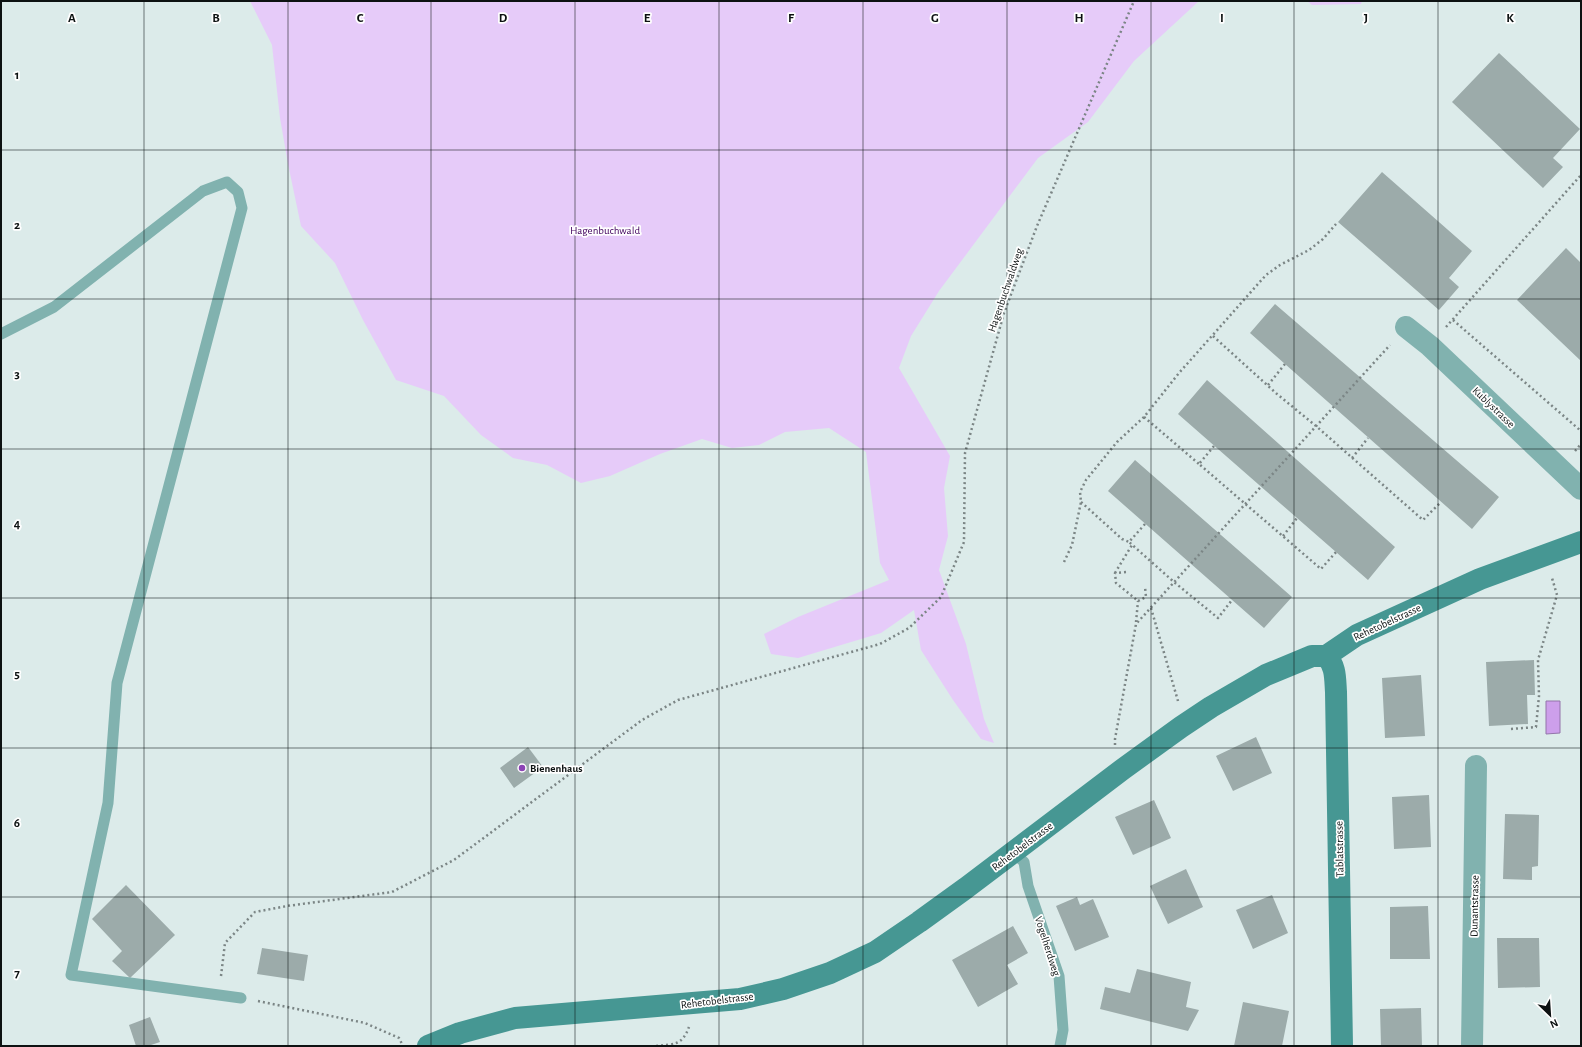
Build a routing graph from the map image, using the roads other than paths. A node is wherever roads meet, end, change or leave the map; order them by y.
1 (1406, 327) road end
2 (1, 334) edge
3 (1581, 489) edge
4 (1581, 542) edge
5 (1326, 656) junction
6 (1476, 766) dead end
7 (1013, 852) junction
8 (241, 998) road end
9 (428, 1046) edge
10 (1060, 1046) edge
11 (1342, 1046) edge
12 (1472, 1046) edge

1 - 3 street, Kublystrasse
2 - 8 lane
4 - 5 street, Rehetobelstrasse
5 - 7 street, Rehetobelstrasse
5 - 11 street, Tablatstrasse
6 - 12 street, Dunantstrasse
7 - 9 street, Rehetobelstrasse
7 - 10 lane, Vogelherdweg

